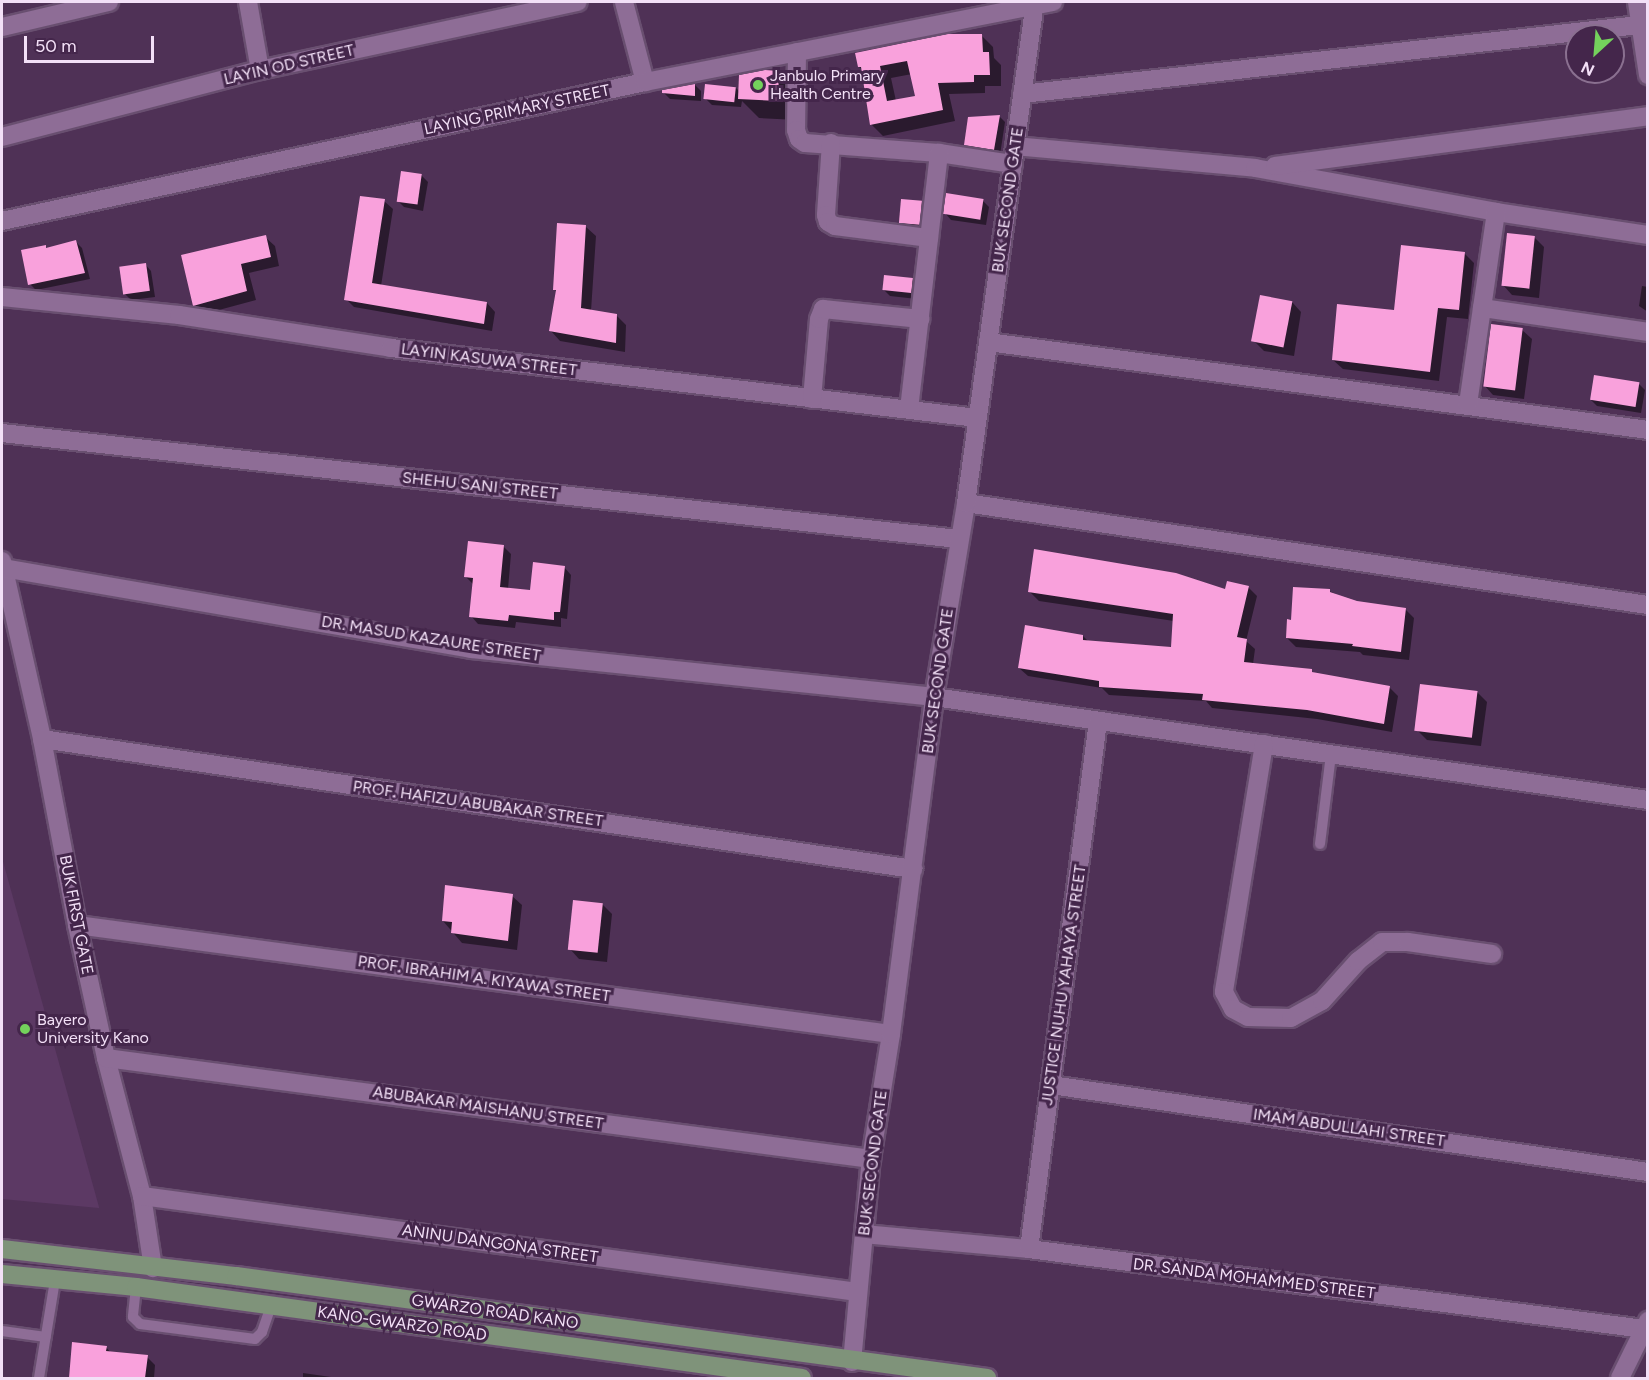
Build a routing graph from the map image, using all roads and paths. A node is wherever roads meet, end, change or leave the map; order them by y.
1 (109, 2) edge
2 (248, 2) edge
3 (578, 2) edge
4 (624, 2) edge
5 (1053, 2) edge
6 (1636, 2) edge
7 (1035, 3) edge
8 (1644, 25) edge
9 (2, 27) edge
10 (797, 52) junction
11 (260, 70) junction
12 (1647, 75) edge
13 (645, 82) junction
14 (1022, 94) junction
15 (1647, 116) edge
16 (2, 137) edge
17 (831, 143) junction
18 (939, 153) junction
19 (1014, 155) junction
20 (1255, 168) junction
21 (1496, 212) junction
22 (2, 221) edge
23 (1647, 235) edge
24 (929, 238) junction
25 (2, 297) edge
26 (1482, 308) junction
27 (920, 319) junction
28 (1647, 332) edge
29 (988, 342) junction
30 (812, 399) junction
31 (1468, 404) junction
32 (909, 409) junction
33 (977, 418) junction
34 (1647, 430) edge
35 (2, 433) edge
36 (966, 503) junction
37 (958, 539) junction
38 (2, 565) edge
39 (1647, 605) edge
40 (934, 697) junction
41 (1098, 721) junction
42 (42, 739) junction
43 (1264, 744) junction
44 (1331, 754) junction
45 (1647, 800) edge
46 (1320, 844) dead end
47 (913, 868) junction
48 (77, 925) junction
49 (1492, 954) dead end
50 (891, 1034) junction
51 (106, 1058) junction
52 (1051, 1085) junction
53 (871, 1159) junction
54 (1647, 1172) edge
55 (142, 1196) junction
56 (864, 1234) junction
57 (2, 1249) edge
58 (1029, 1250) junction
59 (153, 1268) junction
60 (2, 1274) edge
61 (55, 1280) junction
62 (136, 1287) junction
63 (858, 1292) junction
64 (271, 1306) junction
65 (1646, 1325) edge
66 (2, 1331) edge
67 (46, 1337) junction
68 (852, 1362) junction
69 (39, 1378) edge
70 (802, 1378) edge
71 (987, 1378) edge
72 (1620, 1378) edge

1 - 9 street
2 - 11 street
3 - 11 street, LAYIN OD STREET
4 - 13 street
5 - 7 street, LAYING PRIMARY STREET
6 - 8 street
7 - 10 street, LAYING PRIMARY STREET
7 - 14 street, BUK SECOND GATE
8 - 12 street
8 - 14 street
10 - 13 street, LAYING PRIMARY STREET
10 - 17 street
11 - 16 street, LAYIN OD STREET
13 - 22 street, LAYING PRIMARY STREET
14 - 19 street, BUK SECOND GATE
15 - 20 street
17 - 18 street
17 - 24 street
18 - 19 street
18 - 24 street
19 - 20 street
19 - 29 street, BUK SECOND GATE
20 - 21 street
21 - 23 street
21 - 26 street
24 - 27 street
25 - 30 street, LAYIN KASUWA STREET
26 - 28 street
26 - 31 street
27 - 30 street
27 - 32 street
29 - 31 street
29 - 33 street, BUK SECOND GATE
30 - 32 street, LAYIN KASUWA STREET
31 - 34 street
32 - 33 street, LAYIN KASUWA STREET
33 - 36 street, BUK SECOND GATE
35 - 37 street, SHEHU SANI STREET
36 - 37 street, BUK SECOND GATE
36 - 39 street
37 - 40 street, BUK SECOND GATE
38 - 40 street, DR. MASUD KAZAURE STREET
38 - 42 street, BUK FIRST GATE
40 - 41 street, DR. MASUD KAZAURE STREET
40 - 47 street, BUK SECOND GATE
41 - 43 street, DR. MASUD KAZAURE STREET
41 - 52 street, JUSTICE NUHU YAHAYA STREET
42 - 47 street, PROF. HAFIZU ABUBAKAR STREET
42 - 48 street, BUK FIRST GATE
43 - 44 street, DR. MASUD KAZAURE STREET
43 - 49 street
44 - 45 street, DR. MASUD KAZAURE STREET
44 - 46 lane
47 - 50 street, BUK SECOND GATE
48 - 50 street, PROF. IBRAHIM A. KIYAWA STREET
48 - 51 street, BUK FIRST GATE
50 - 53 street, BUK SECOND GATE
51 - 53 street, ABUBAKAR MAISHANU STREET
51 - 55 street, BUK FIRST GATE
52 - 54 street, IMAM ABDULLAHI STREET
52 - 58 street, JUSTICE NUHU YAHAYA STREET
53 - 56 street, BUK SECOND GATE
55 - 59 street, BUK FIRST GATE
55 - 63 street, ANINU DANGONA STREET
56 - 58 street, DR. SANDA MOHAMMED STREET
56 - 63 street, BUK SECOND GATE
57 - 59 main road, GWARZO ROAD KANO
58 - 65 street, DR. SANDA MOHAMMED STREET
59 - 68 main road, GWARZO ROAD KANO
60 - 61 main road, KANO-GWARZO ROAD
61 - 62 main road, KANO-GWARZO ROAD
61 - 67 lane
62 - 64 main road, KANO-GWARZO ROAD
62 - 64 lane
63 - 68 street, BUK SECOND GATE
64 - 70 main road, KANO-GWARZO ROAD
65 - 72 street
66 - 67 lane
67 - 69 lane
68 - 71 main road, GWARZO ROAD KANO

